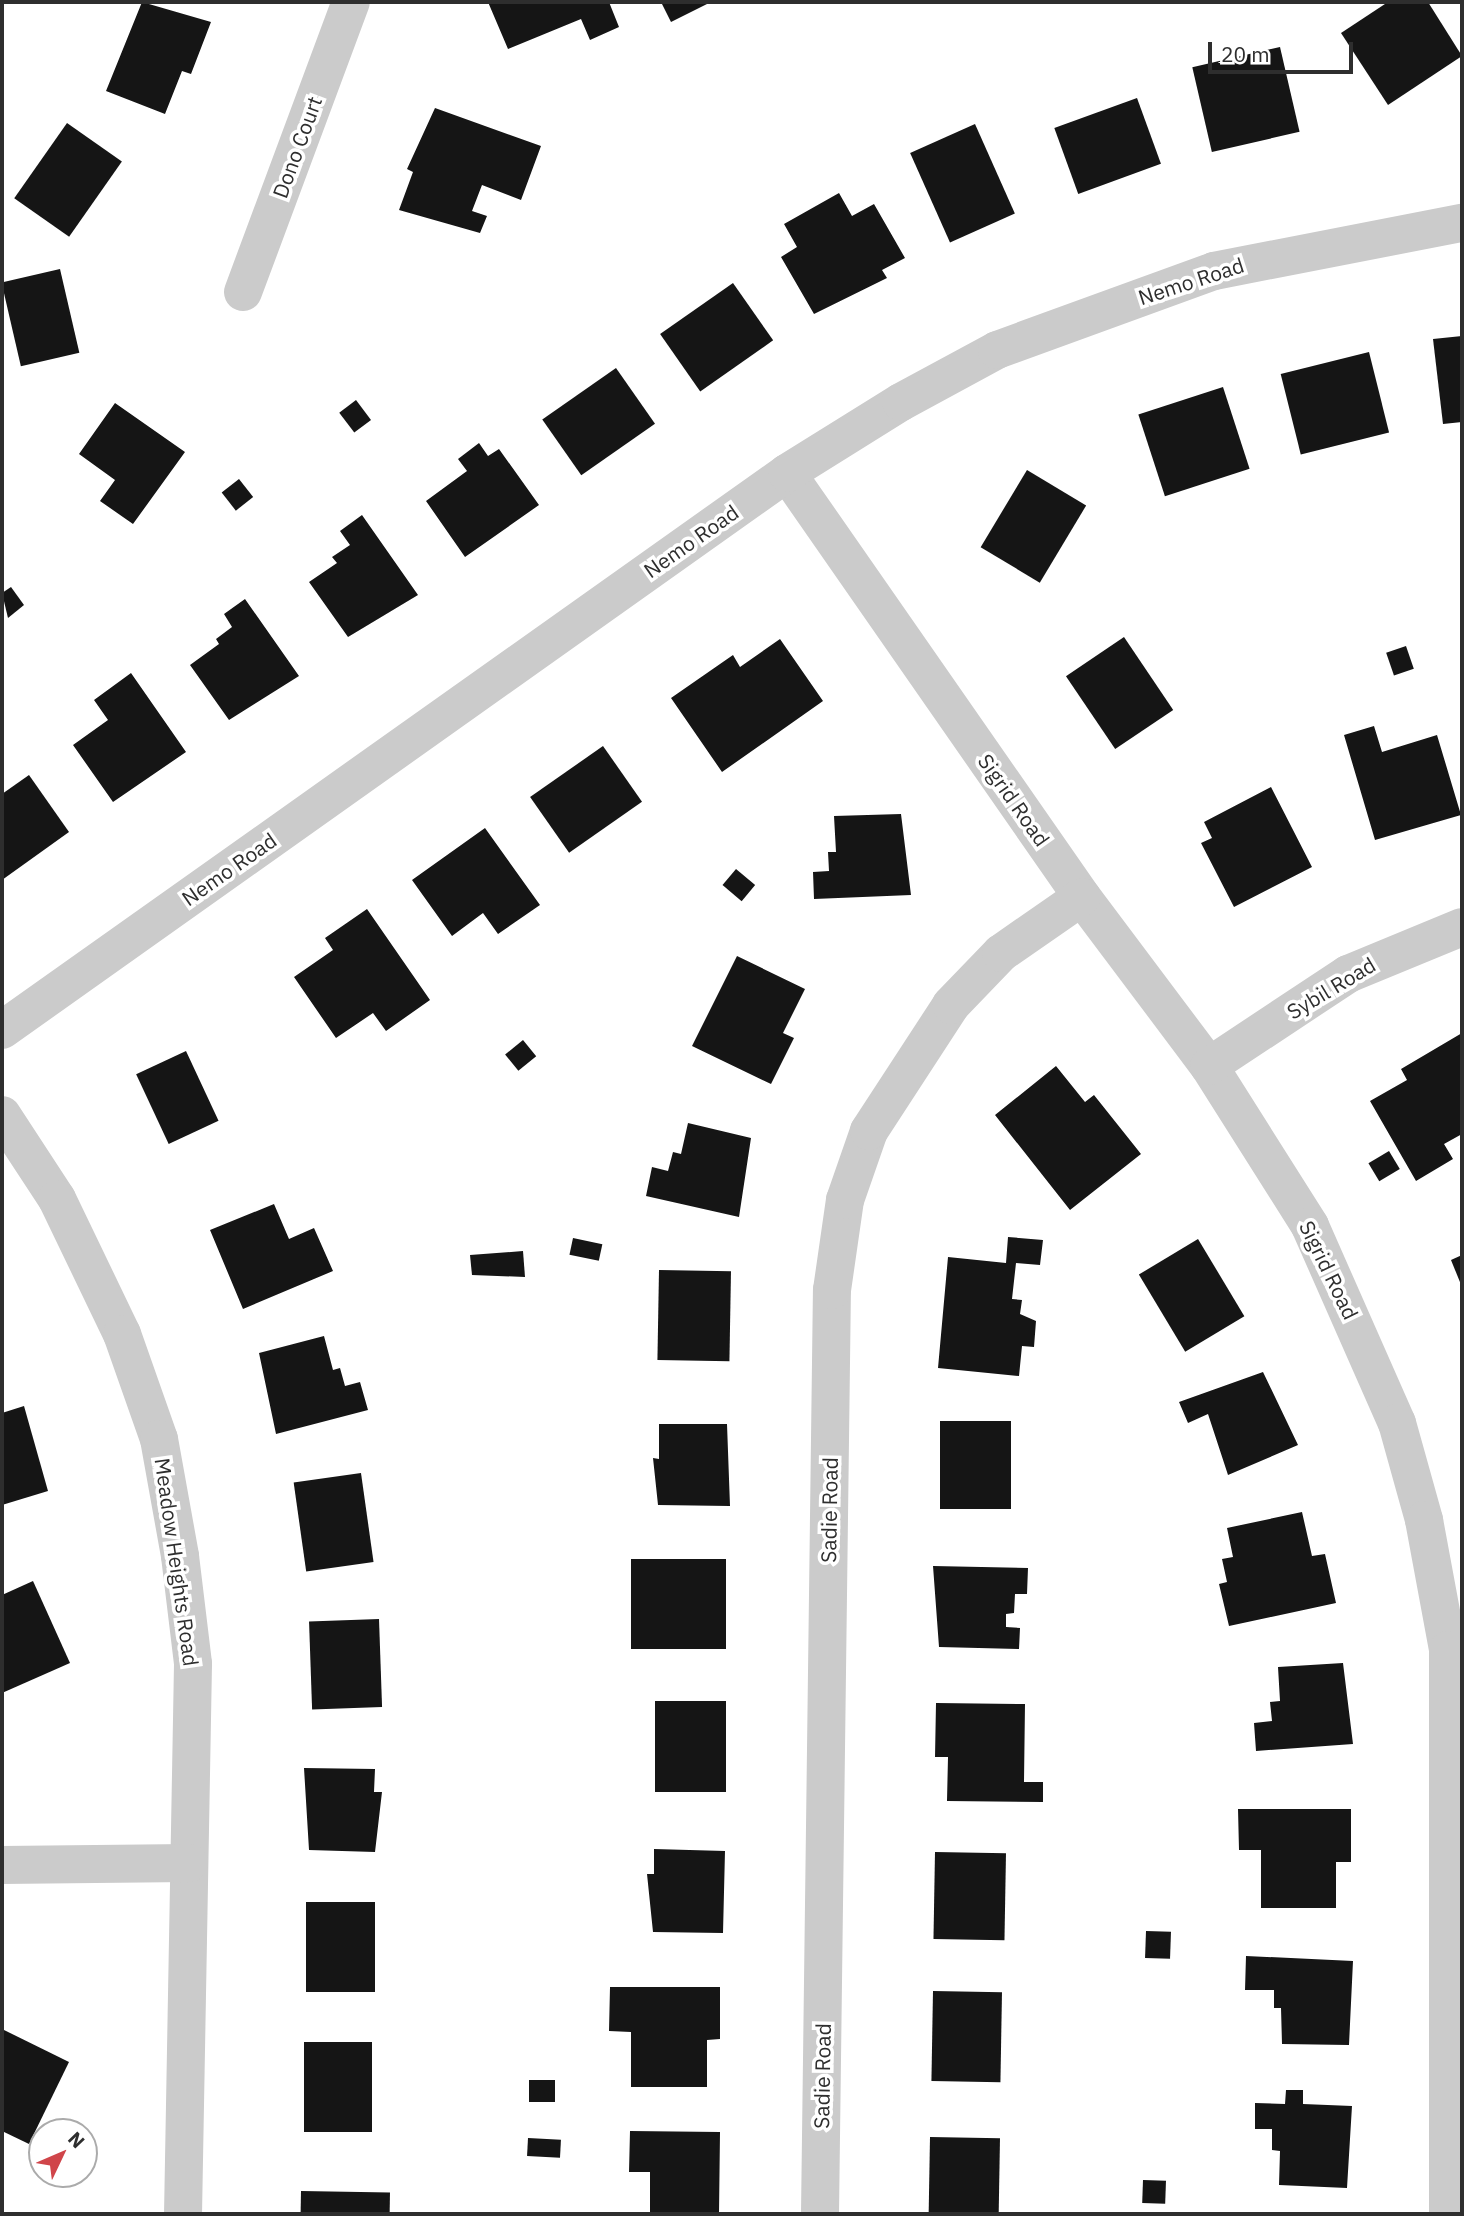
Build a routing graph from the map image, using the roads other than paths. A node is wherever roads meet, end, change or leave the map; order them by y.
1 (351, 2) edge
2 (1462, 223) edge
3 (243, 292) dead end
4 (787, 473) junction
5 (1082, 897) junction
6 (1462, 927) edge
7 (2, 1030) edge
8 (1209, 1066) junction
9 (2, 1115) edge
10 (1455, 1650) edge
11 (189, 1863) junction
12 (2, 1865) edge
13 (183, 2214) edge
14 (820, 2214) edge
15 (1448, 2214) edge

1 - 3 street, Dono Court
2 - 4 street, Nemo Road
4 - 5 street, Sigrid Road
4 - 7 street, Nemo Road
5 - 8 street, Sigrid Road
5 - 14 street, Sadie Road
6 - 8 street, Sybil Road
8 - 10 street, Sigrid Road
9 - 11 street, Meadow Heights Road
10 - 15 street, Sigrid Road
11 - 12 street
11 - 13 street, Meadow Heights Road

